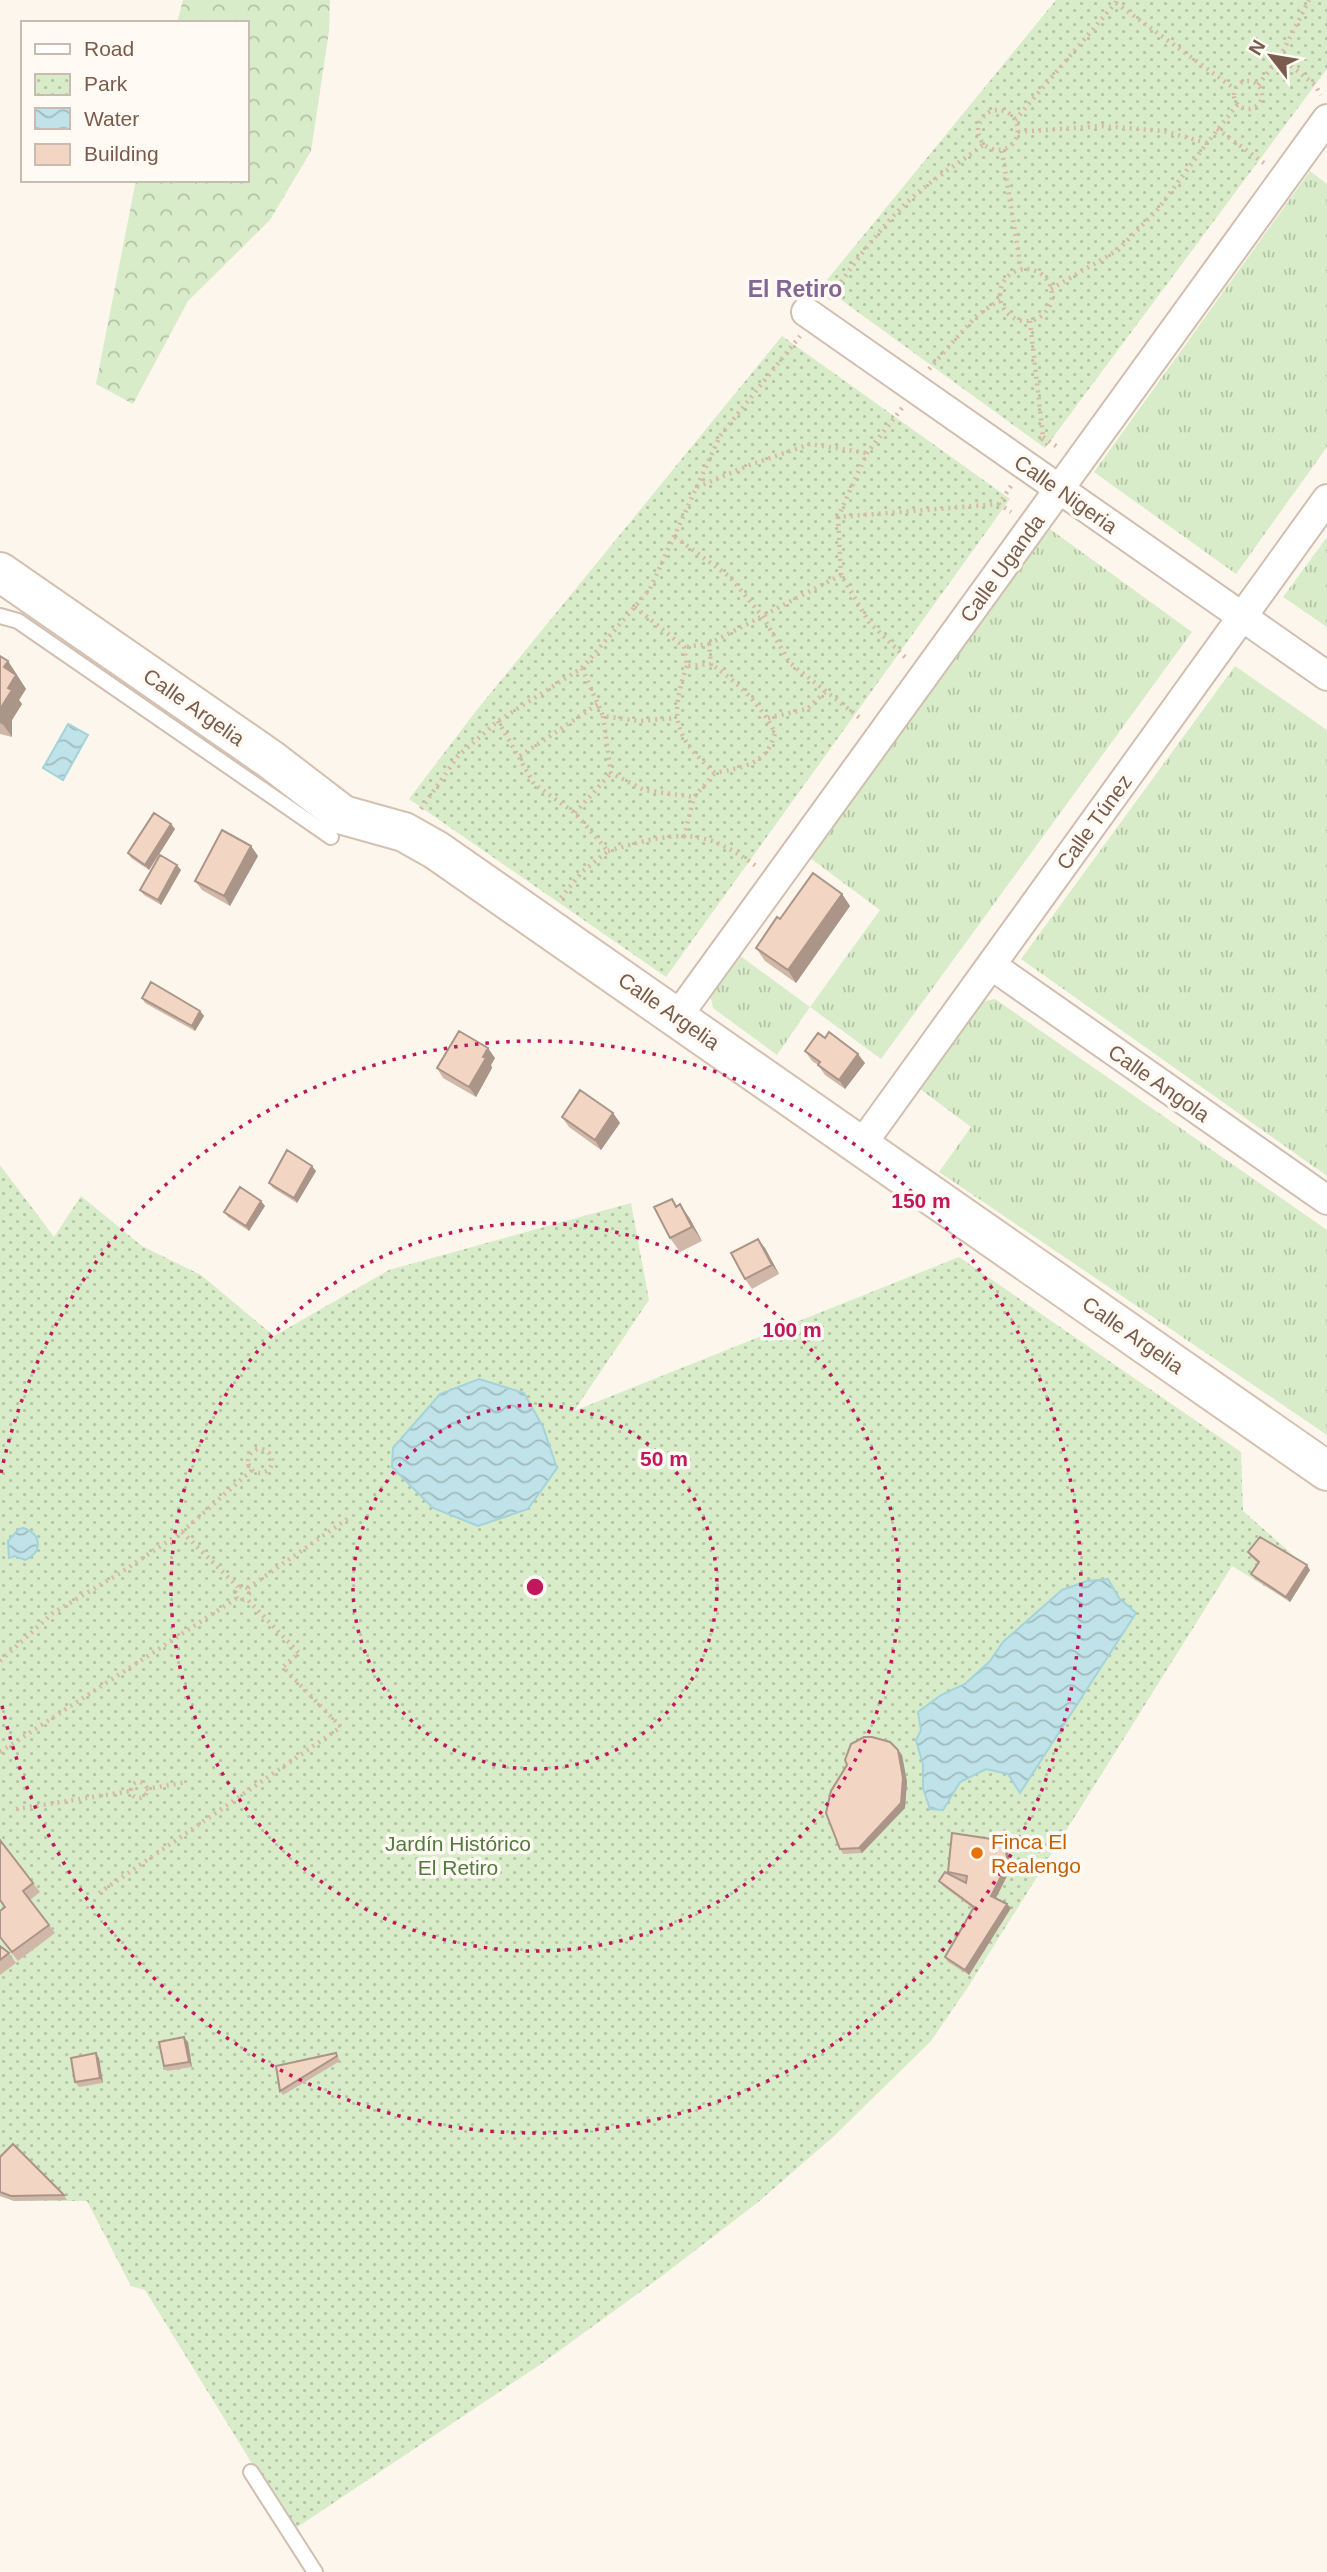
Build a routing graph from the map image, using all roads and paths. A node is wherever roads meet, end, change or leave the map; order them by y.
1 (1309, 0) edge
2 (1117, 2) edge
3 (1280, 57) junction
4 (1258, 85) junction
5 (1235, 89) junction
6 (1237, 104) junction
7 (1327, 105) edge
8 (1016, 120) junction
9 (1217, 129) junction
10 (1018, 132) junction
11 (1322, 135) edge
12 (1207, 143) junction
13 (983, 145) junction
14 (1002, 151) junction
15 (1285, 177) junction
16 (1021, 269) junction
17 (1051, 289) junction
18 (1000, 300) junction
19 (810, 315) junction
20 (1030, 321) junction
21 (916, 389) junction
22 (1042, 437) dead end
23 (867, 453) junction
24 (696, 488) junction
25 (1059, 489) junction
26 (1327, 499) edge
27 (999, 504) dead end
28 (838, 517) junction
29 (675, 537) junction
30 (0, 572) edge
31 (841, 575) junction
32 (635, 607) junction
33 (0, 616) edge
34 (763, 617) junction
35 (1242, 617) junction
36 (709, 644) junction
37 (684, 647) junction
38 (711, 664) junction
39 (687, 666) junction
40 (582, 668) junction
41 (926, 673) junction
42 (1327, 676) edge
43 (825, 692) junction
44 (598, 704) junction
45 (603, 716) junction
46 (676, 718) junction
47 (768, 718) junction
48 (498, 721) junction
49 (882, 734) junction
50 (520, 756) junction
51 (611, 773) junction
52 (715, 773) junction
53 (694, 797) junction
54 (575, 813) junction
55 (404, 832) junction
56 (331, 837) dead end
57 (684, 838) junction
58 (608, 851) junction
59 (776, 880) junction
60 (542, 923) junction
61 (991, 965) junction
62 (677, 1017) junction
63 (862, 1144) junction
64 (1327, 1200) edge
65 (252, 1470) junction
66 (1327, 1471) edge
67 (350, 1517) dead end
68 (182, 1532) junction
69 (238, 1587) junction
70 (248, 1588) junction
71 (237, 1598) junction
72 (247, 1599) junction
73 (0, 1661) edge
74 (0, 1752) edge
75 (187, 1782) dead end
76 (146, 1789) junction
77 (131, 1791) junction
78 (16, 1809) dead end
79 (99, 1893) dead end
80 (251, 2472) dead end
81 (315, 2572) edge

1 - 3 path
2 - 5 path
2 - 8 path
3 - 4 path
3 - 7 path
4 - 5 path
4 - 6 path
5 - 6 path
6 - 9 path
8 - 10 path
8 - 13 path
9 - 12 path
9 - 15 path
10 - 12 path
10 - 14 path
11 - 15 street, Calle Uganda
12 - 17 path
13 - 14 path
13 - 19 path
14 - 16 path
15 - 25 street, Calle Uganda
16 - 17 path
16 - 18 path
17 - 20 path
18 - 20 path
18 - 21 path
19 - 21 street, Calle Nigeria
19 - 24 path
20 - 22 path
21 - 23 path
21 - 25 street, Calle Nigeria
23 - 24 path
23 - 28 path
24 - 29 path
25 - 35 street, Calle Nigeria
25 - 41 street, Calle Uganda
26 - 35 street, Calle Túnez
27 - 28 path
28 - 31 path
29 - 32 path
29 - 34 path
30 - 55 street, Calle Argelia
31 - 34 path
31 - 41 path
32 - 37 path
32 - 40 path
33 - 56 lane
34 - 36 path
34 - 43 path
35 - 42 street, Calle Nigeria
35 - 61 street, Calle Túnez
36 - 37 path
36 - 38 path
37 - 39 path
38 - 39 path
38 - 47 path
39 - 46 path
40 - 44 path
40 - 48 path
41 - 49 street, Calle Uganda
43 - 47 path
43 - 49 path
44 - 45 path
44 - 50 path
45 - 46 path
45 - 51 path
46 - 52 path
47 - 52 path
48 - 50 path
48 - 55 path
49 - 59 street, Calle Uganda
50 - 54 path
51 - 53 path
51 - 54 path
52 - 53 path
53 - 57 path
54 - 58 path
55 - 60 street, Calle Argelia
57 - 58 path
57 - 59 path
58 - 60 path
59 - 62 street, Calle Uganda
60 - 62 street, Calle Argelia
61 - 63 street, Calle Túnez
61 - 64 street, Calle Angola
62 - 63 street, Calle Argelia
63 - 66 street, Calle Argelia
65 - 65 path
65 - 68 path
67 - 70 path
68 - 69 path
68 - 73 path
69 - 70 path
69 - 71 path
70 - 72 path
71 - 72 path
71 - 74 path
72 - 79 path
75 - 76 path
76 - 77 path
76 - 77 path
77 - 78 path
80 - 81 lane

